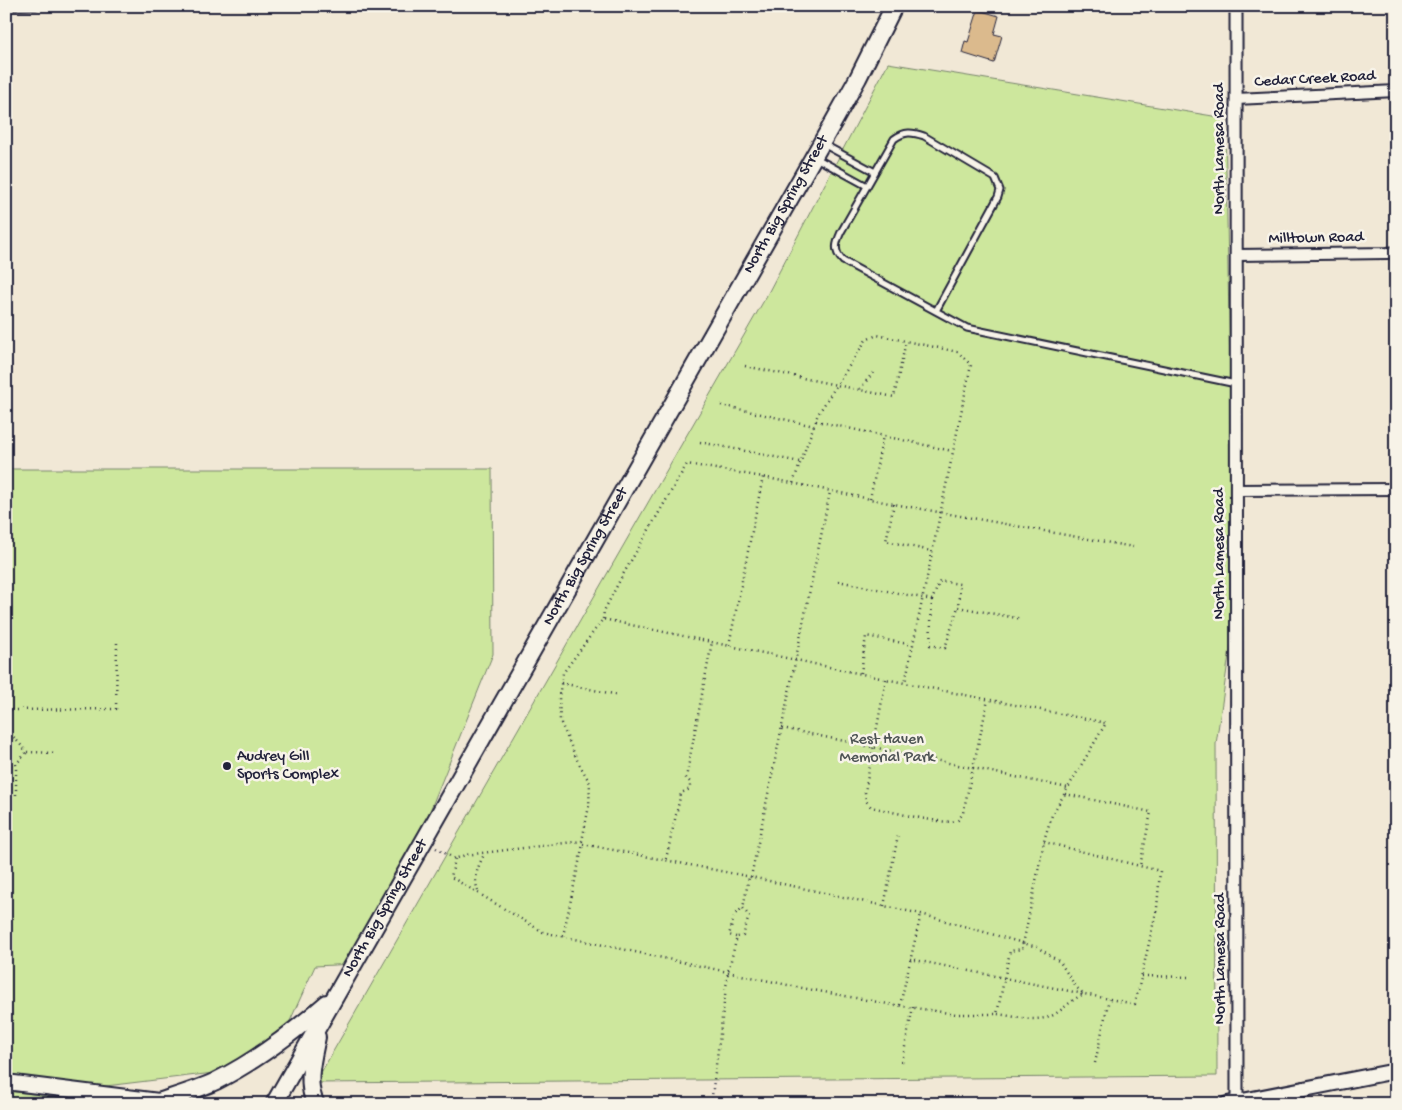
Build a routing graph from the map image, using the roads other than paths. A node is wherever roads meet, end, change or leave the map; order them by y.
1 (36, 6) edge
2 (894, 6) edge
3 (1236, 6) edge
4 (6, 7) edge
5 (1396, 92) edge
6 (1236, 99) junction
7 (817, 150) junction
8 (875, 172) junction
9 (867, 186) junction
10 (1396, 252) edge
11 (1236, 255) junction
12 (936, 311) junction
13 (1236, 384) junction
14 (1236, 490) junction
15 (1396, 490) edge
16 (336, 995) junction
17 (321, 1021) junction
18 (1396, 1072) edge
19 (6, 1082) edge
20 (161, 1101) junction
21 (1232, 1103) edge
22 (181, 1104) edge
23 (274, 1104) edge
24 (316, 1104) edge

1 - 4 lane
2 - 7 highway, North Big Spring Street
3 - 6 street, North Lamesa Road
5 - 6 street, Cedar Creek Road
6 - 11 street, North Lamesa Road
7 - 8 lane
7 - 9 lane
7 - 16 highway, North Big Spring Street
8 - 9 lane
8 - 12 lane
9 - 12 lane
10 - 11 street, Milltown Road
11 - 13 street, North Lamesa Road
12 - 13 lane
13 - 14 street, North Lamesa Road
14 - 15 street
14 - 21 street, North Lamesa Road
16 - 17 highway, North Big Spring Street
16 - 20 highway
17 - 23 highway, North Big Spring Street
17 - 24 highway
18 - 21 main road
19 - 20 main road
20 - 22 main road

